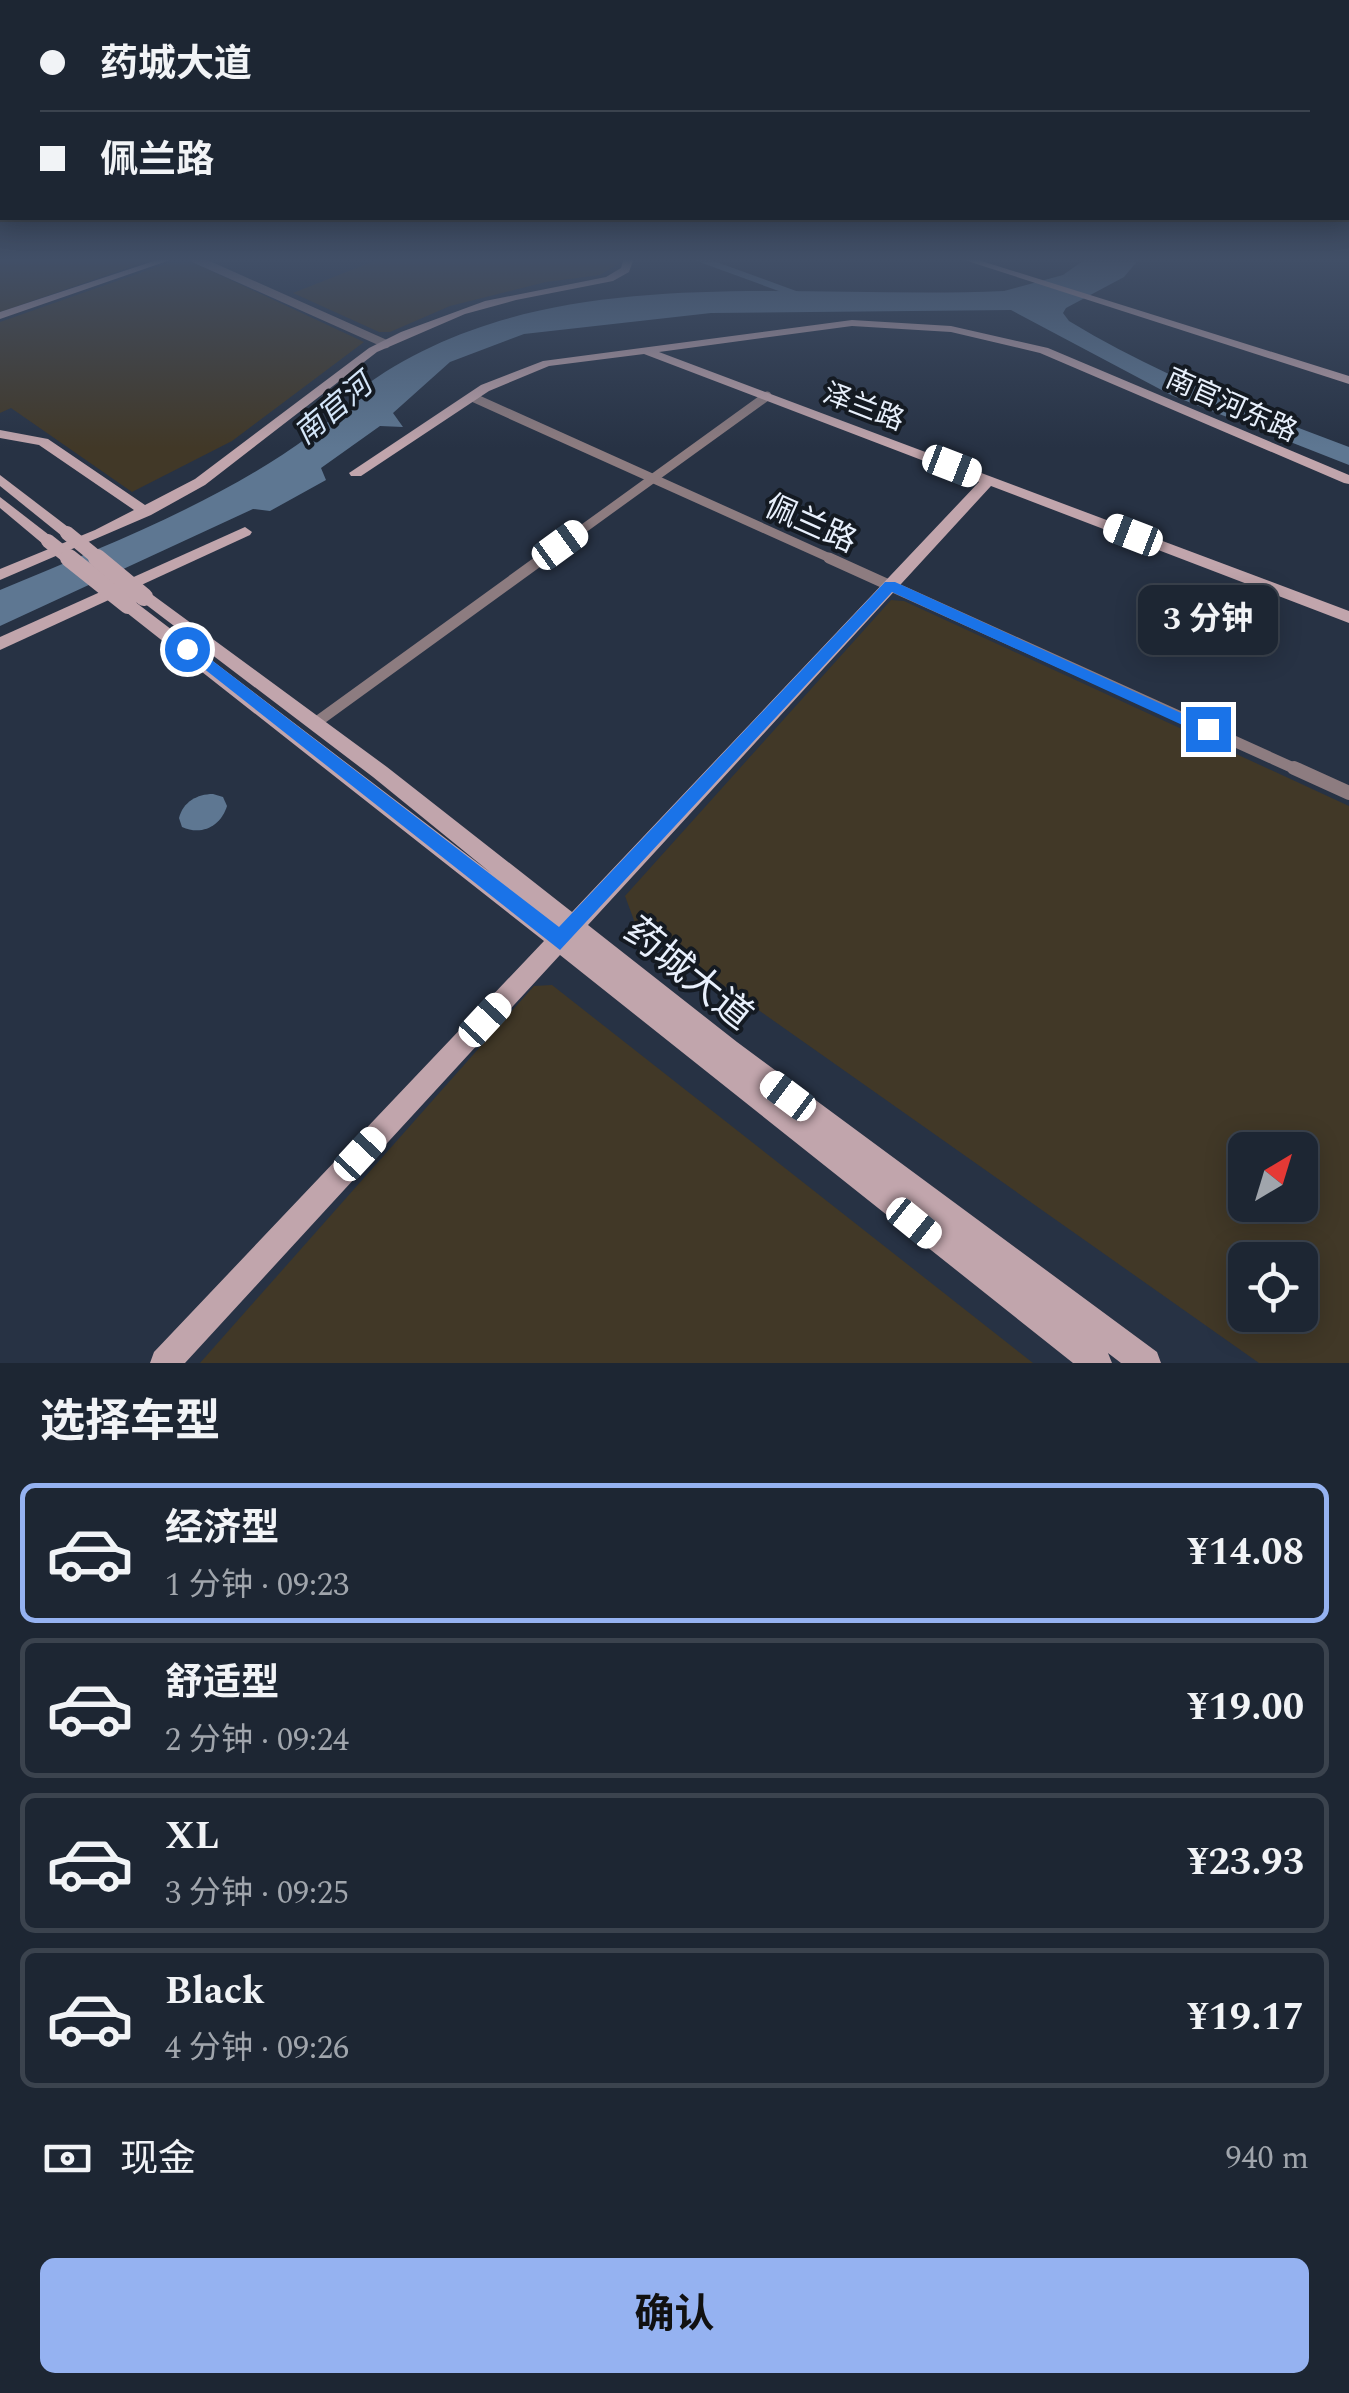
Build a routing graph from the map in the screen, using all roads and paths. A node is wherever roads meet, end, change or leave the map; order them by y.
1 (336, 322) edge
2 (429, 322) edge
3 (1175, 322) edge
4 (386, 344) junction
5 (667, 351) junction
6 (1349, 376) edge
7 (767, 396) junction
8 (472, 397) junction
9 (0, 434) edge
10 (356, 473) dead end
11 (653, 478) junction
12 (0, 480) edge
13 (989, 480) junction
14 (1349, 480) edge
15 (0, 500) edge
16 (146, 512) junction
17 (245, 532) dead end
18 (0, 575) edge
19 (890, 586) junction
20 (136, 601) junction
21 (1349, 618) edge
22 (0, 644) edge
23 (314, 724) junction
24 (1349, 793) edge
25 (567, 932) junction
26 (165, 1363) edge
27 (1097, 1363) edge
28 (1146, 1363) edge

1 - 4 street
2 - 4 street
3 - 6 street
4 - 16 street
5 - 7 street, 泽兰路
5 - 8 street, 泽兰路
5 - 14 street, 南官河东路
7 - 11 street
7 - 13 street, 泽兰路
8 - 10 street
8 - 11 street, 佩兰路
9 - 16 street
11 - 19 street, 佩兰路
11 - 23 street
12 - 20 street, bridge
13 - 19 street
13 - 21 street, 泽兰路
15 - 20 street, bridge
16 - 18 street
17 - 22 street
19 - 24 street, 佩兰路
19 - 25 street
20 - 23 street, 药城大道
20 - 25 street, 药城大道
23 - 25 street, 药城大道
25 - 26 street
25 - 27 street, 药城大道
25 - 28 street, 药城大道

